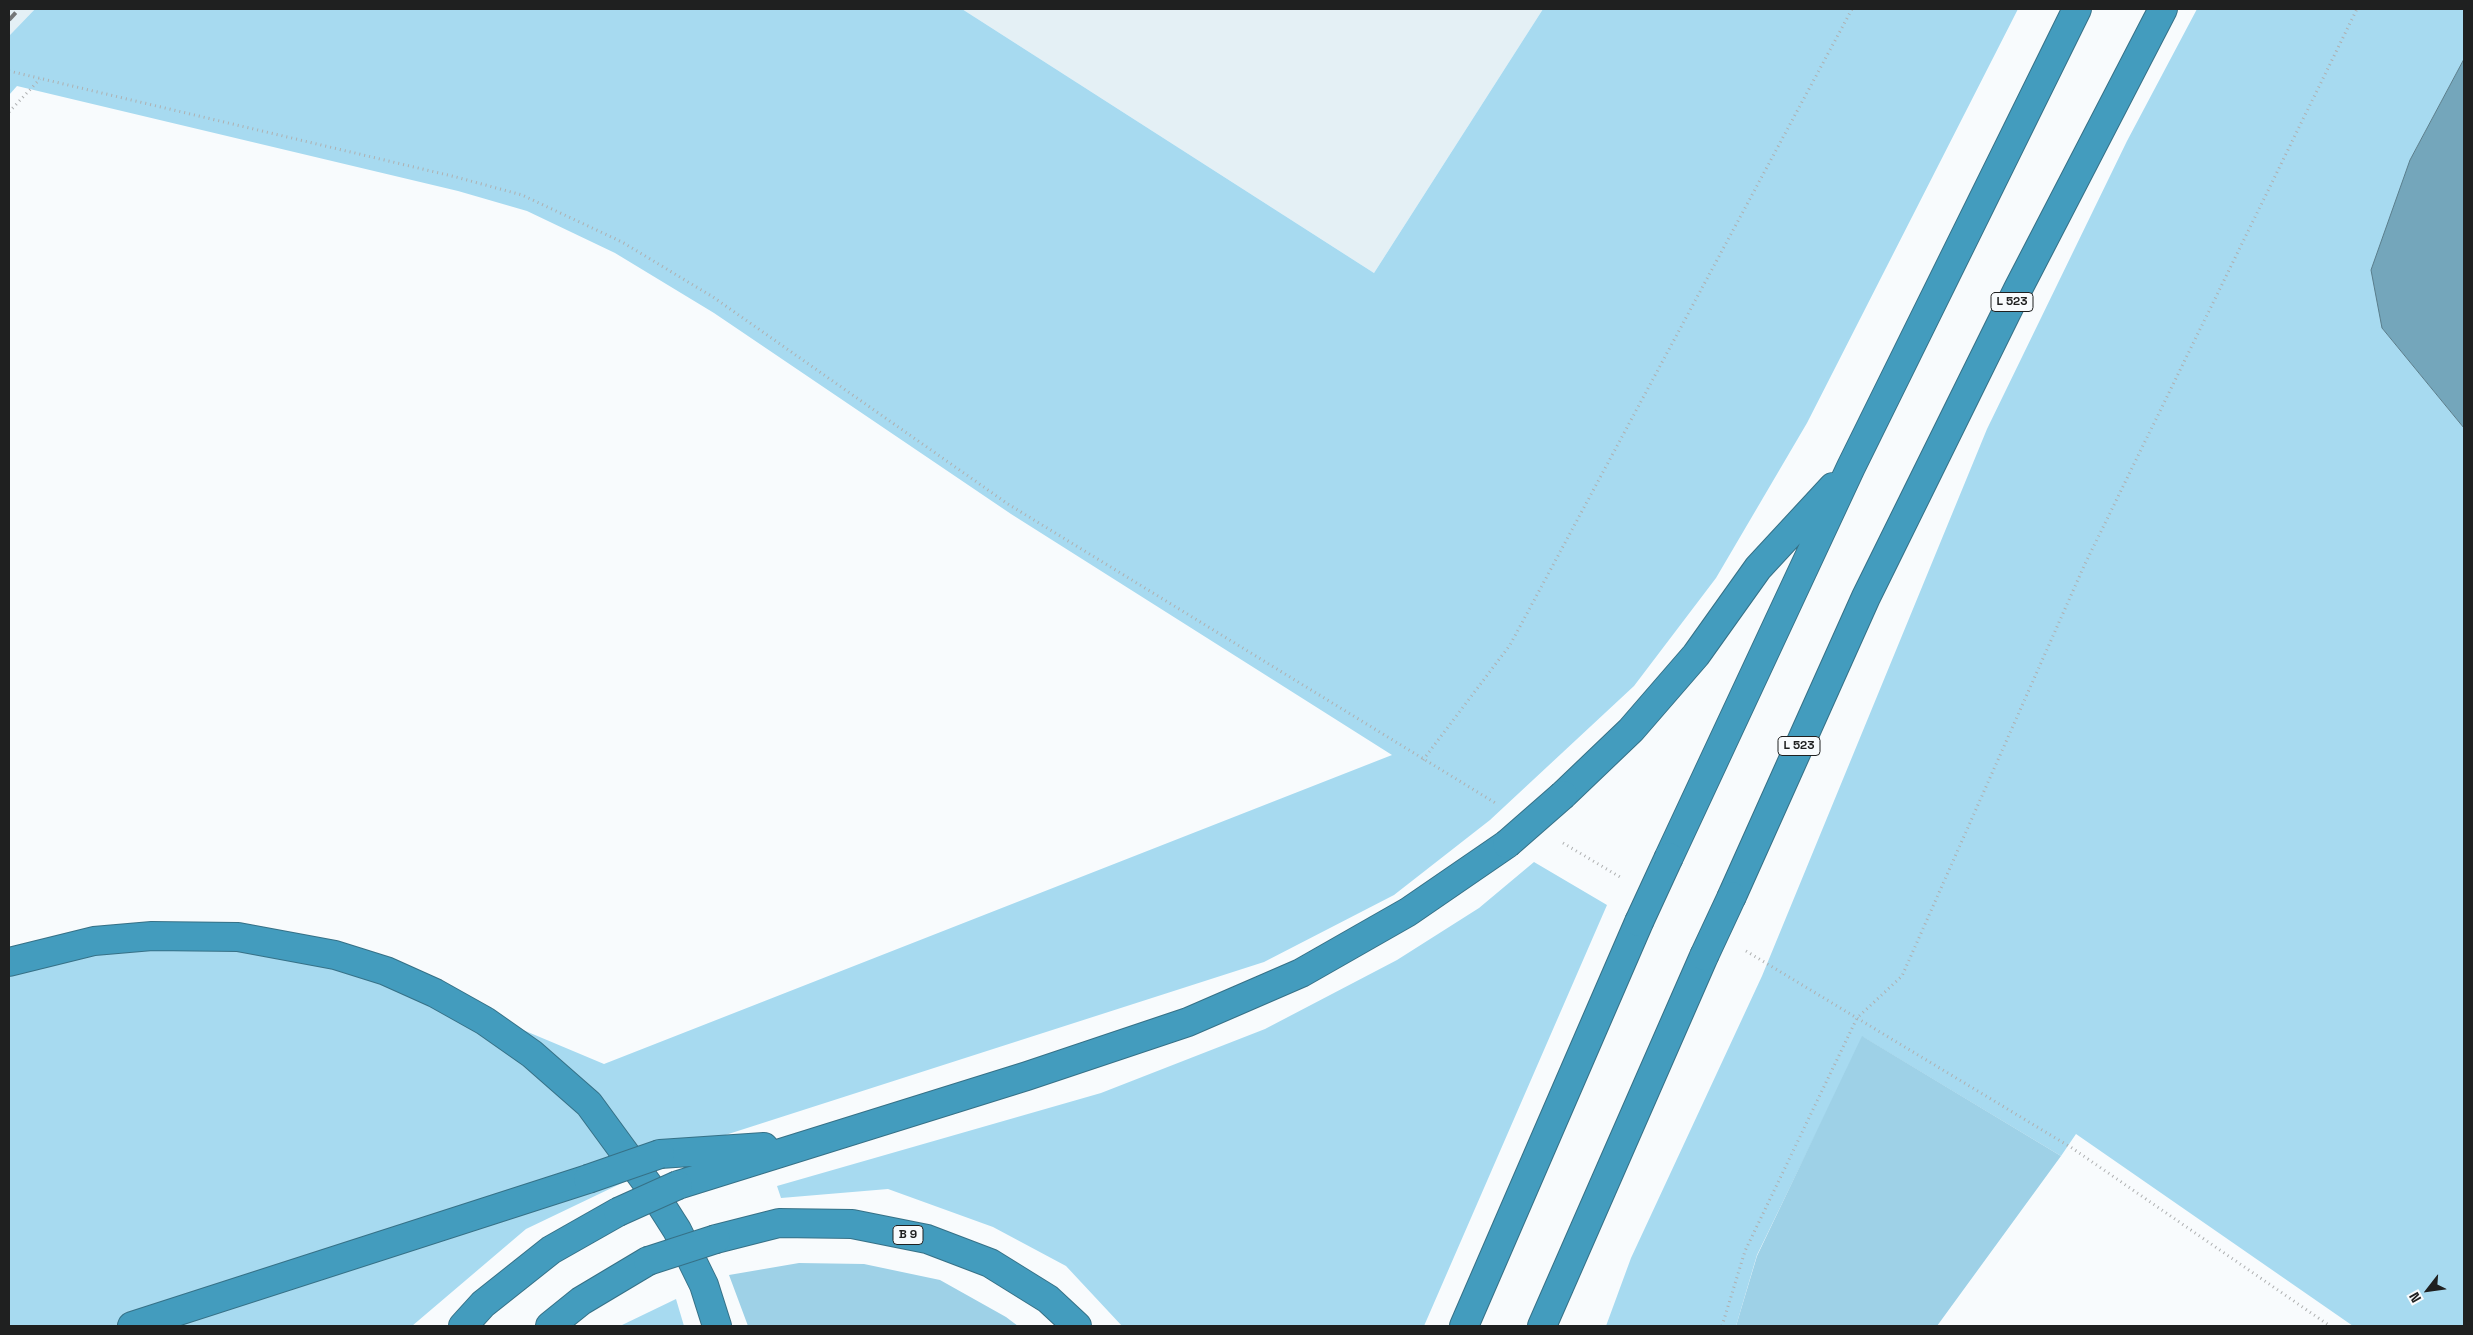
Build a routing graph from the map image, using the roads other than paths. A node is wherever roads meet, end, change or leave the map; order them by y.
1 (2076, 9) edge
2 (2163, 9) edge
3 (1851, 467) junction
4 (9, 962) edge
5 (816, 1144) junction
6 (1545, 1322) edge
7 (132, 1326) edge
8 (463, 1326) edge
9 (550, 1326) edge
10 (717, 1326) edge
11 (1077, 1326) edge
12 (1464, 1326) edge

1 - 3 highway
2 - 6 highway, L 523, bridge
3 - 5 highway, bridge
3 - 12 highway, bridge
4 - 10 highway
5 - 7 highway, bridge
5 - 8 highway, bridge
9 - 11 highway, B 9, bridge

